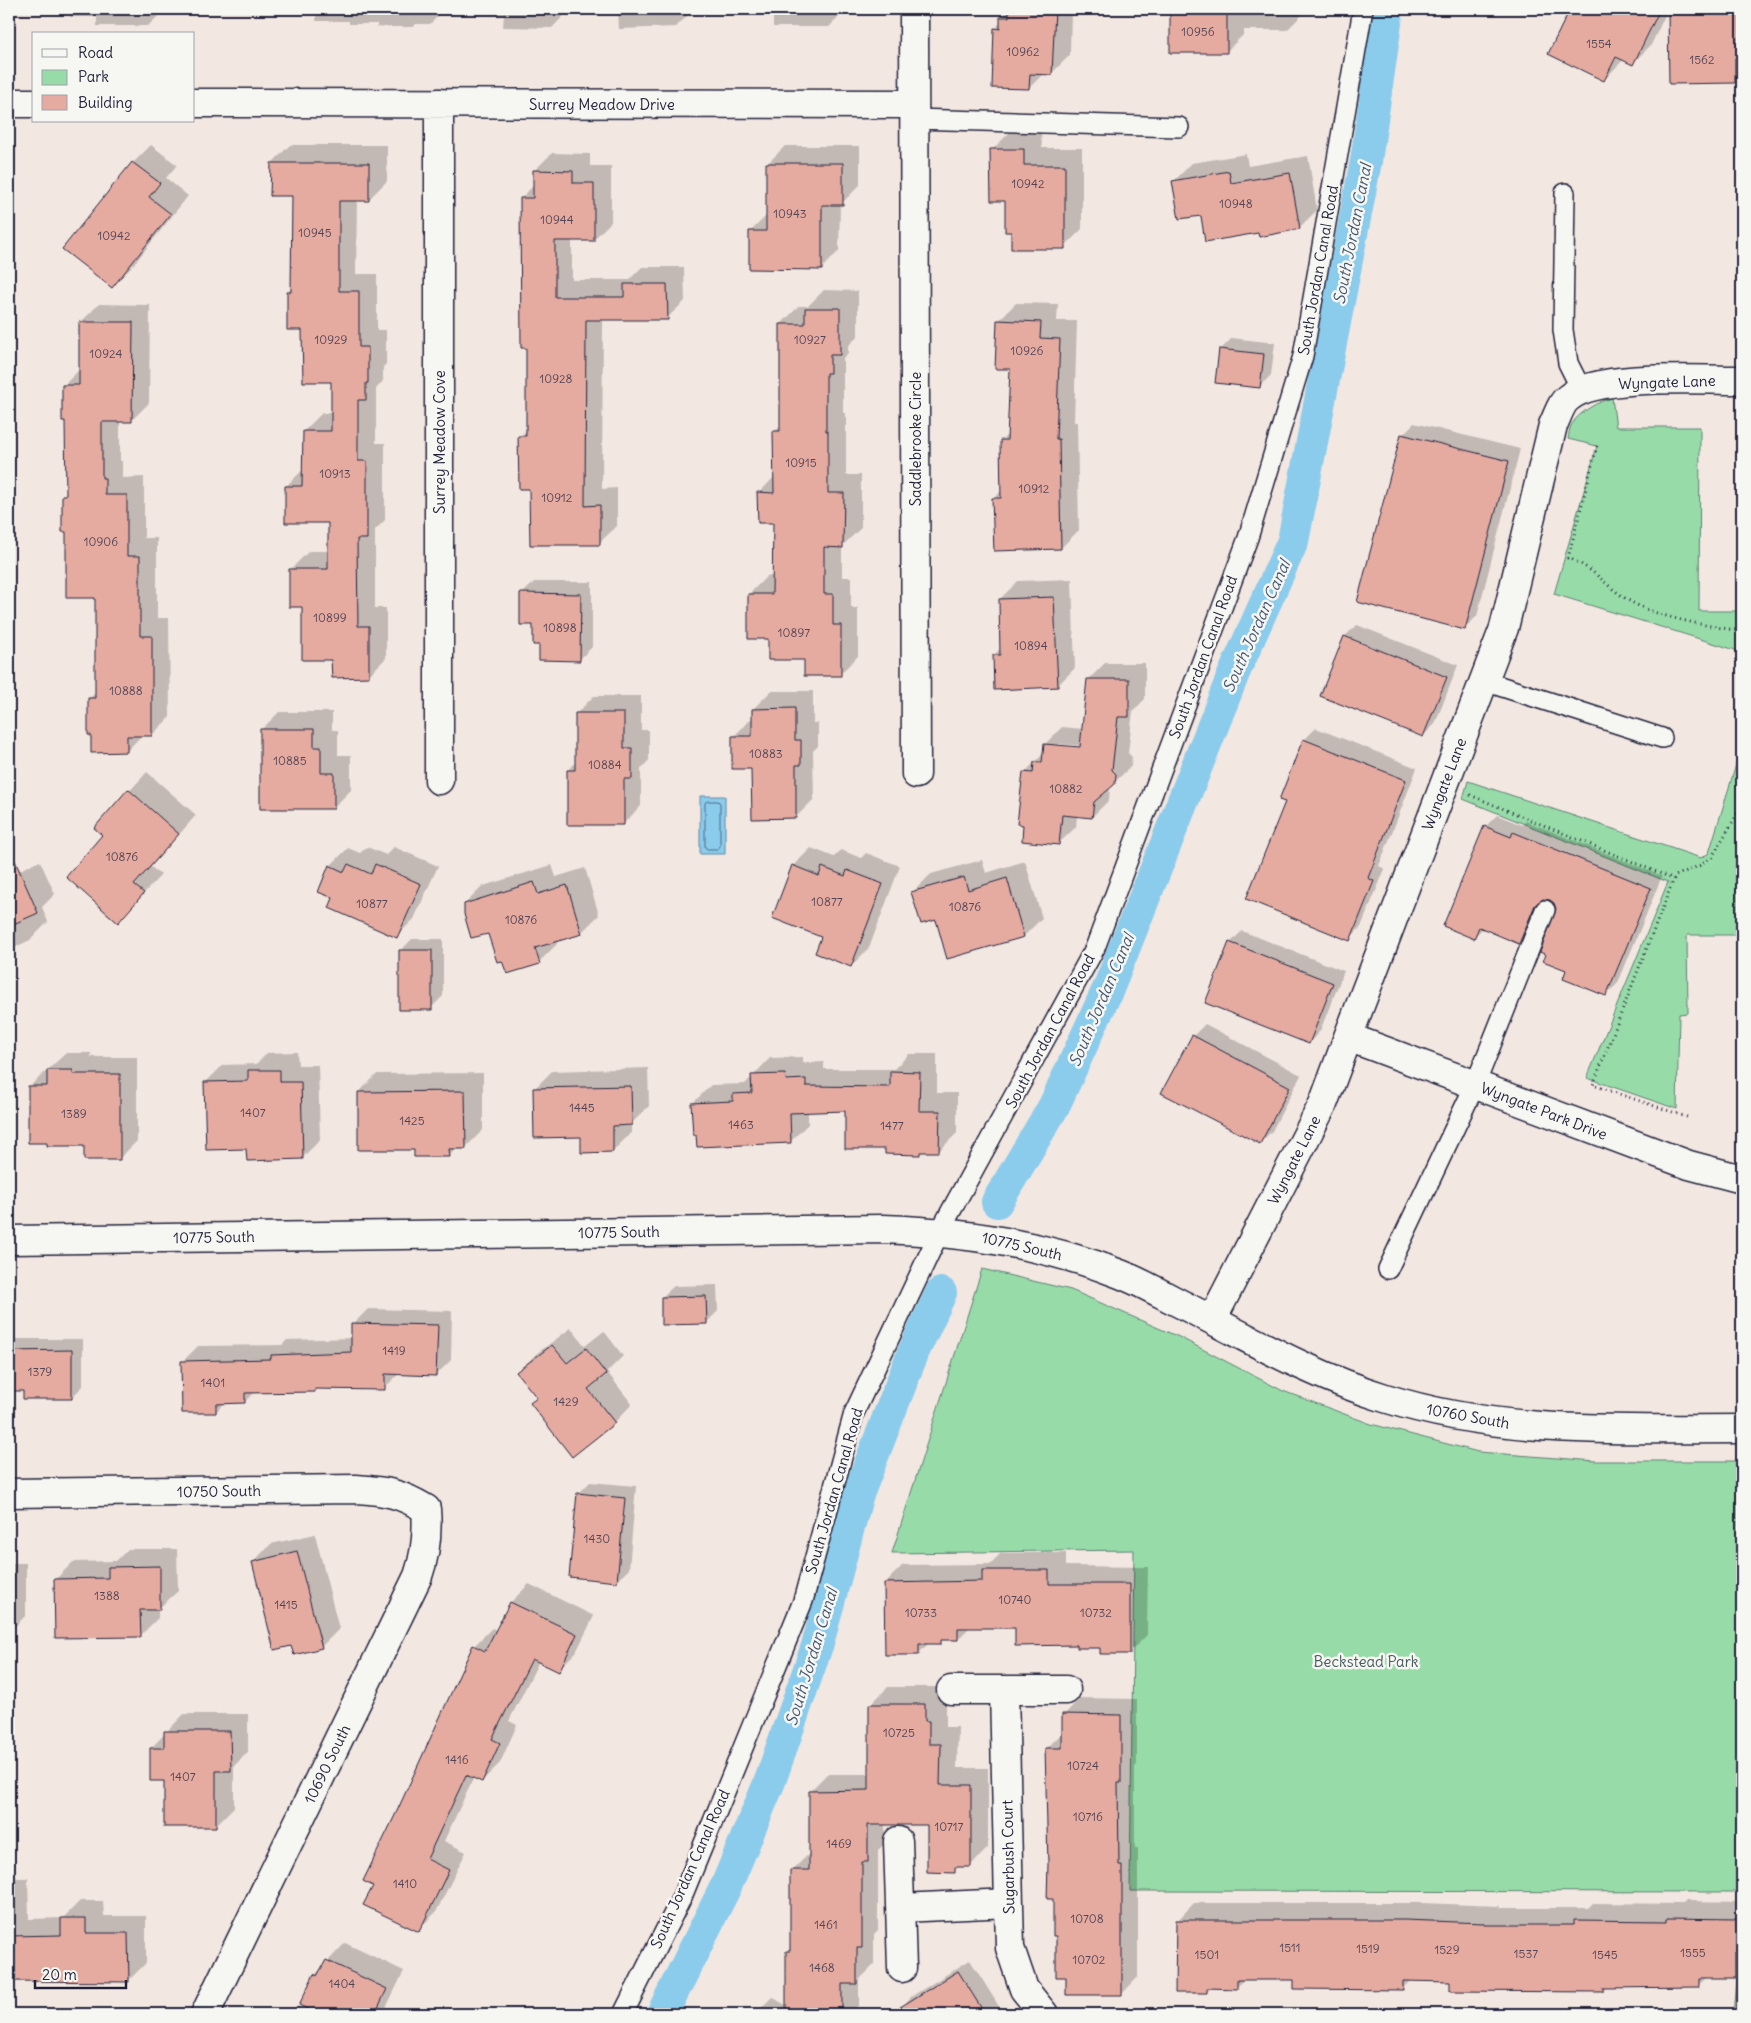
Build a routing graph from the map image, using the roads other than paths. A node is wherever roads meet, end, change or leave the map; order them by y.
1 (914, 9) edge
2 (1363, 9) edge
3 (9, 104) edge
4 (32, 104) edge
5 (195, 104) edge
6 (439, 104) junction
7 (914, 112) junction
8 (1179, 127) dead end
9 (1566, 192) dead end
10 (1742, 380) edge
11 (1582, 391) junction
12 (1484, 681) junction
13 (1662, 738) dead end
14 (916, 774) dead end
15 (439, 780) dead end
16 (1545, 910) dead end
17 (1348, 1038) junction
18 (1475, 1085) junction
19 (1742, 1179) edge
20 (940, 1231) junction
21 (9, 1240) edge
22 (1388, 1269) dead end
23 (1212, 1320) junction
24 (1742, 1428) edge
25 (9, 1493) edge
26 (426, 1509) joint
27 (951, 1690) dead end
28 (1004, 1690) junction
29 (1066, 1690) dead end
30 (898, 1841) dead end
31 (1009, 1903) junction
32 (901, 1908) junction
33 (902, 1968) dead end
34 (205, 2014) edge
35 (623, 2014) edge
36 (1044, 2014) edge

1 - 7 street
2 - 20 lane, South Jordan Canal Road
3 - 4 street
5 - 6 street, Surrey Meadow Drive
6 - 7 street, Surrey Meadow Drive
6 - 15 street, Surrey Meadow Cove
7 - 8 lane
7 - 14 street, Saddlebrooke Circle
9 - 11 lane
10 - 11 street, Wyngate Lane
11 - 12 street, Wyngate Lane
12 - 13 lane
12 - 17 street, Wyngate Lane
16 - 18 lane
17 - 18 street, Wyngate Park Drive
17 - 23 street, Wyngate Lane
18 - 19 street, Wyngate Park Drive
18 - 22 lane
20 - 21 street, 10775 South
20 - 23 street, 10775 South
20 - 35 lane, South Jordan Canal Road
23 - 24 street, 10760 South
25 - 26 street, 10750 South
26 - 34 street, 10690 South
27 - 28 street
28 - 29 street
28 - 31 street, Sugarbush Court
30 - 32 street
31 - 32 street
31 - 36 street, Sugarbush Court
32 - 33 street

